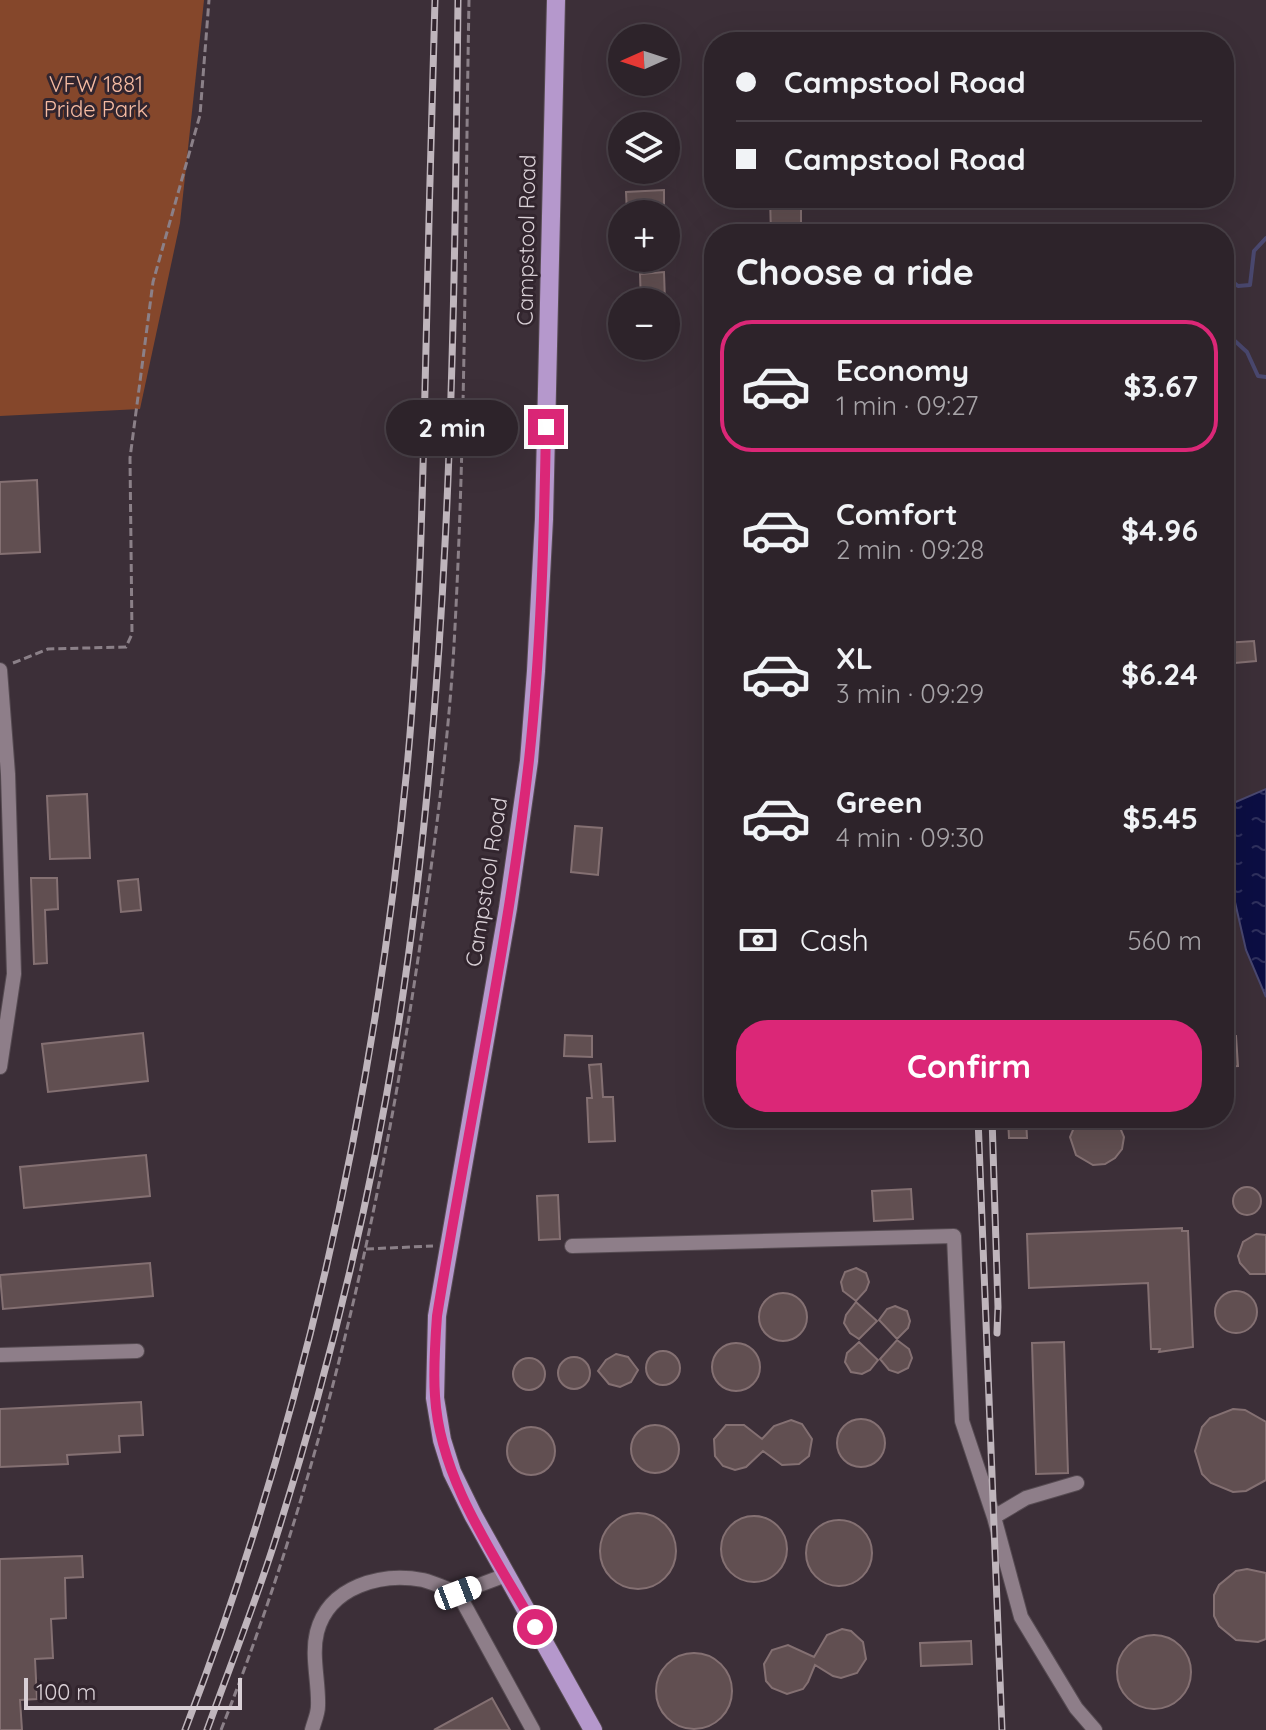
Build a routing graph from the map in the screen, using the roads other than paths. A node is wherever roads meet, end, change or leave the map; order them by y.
1 (556, 0) edge
2 (6, 666) edge
3 (0, 1067) edge
4 (572, 1246) dead end
5 (137, 1351) dead end
6 (0, 1355) edge
7 (1077, 1483) dead end
8 (994, 1517) junction
9 (506, 1575) junction
10 (458, 1593) junction
11 (312, 1730) edge
12 (533, 1730) edge
13 (593, 1730) edge
14 (1095, 1730) edge

1 - 9 main road, Campstool Road
2 - 3 street
4 - 8 street
5 - 6 street
7 - 8 street
8 - 14 street
9 - 10 street
9 - 13 main road, Campstool Road
10 - 11 street
10 - 12 street

